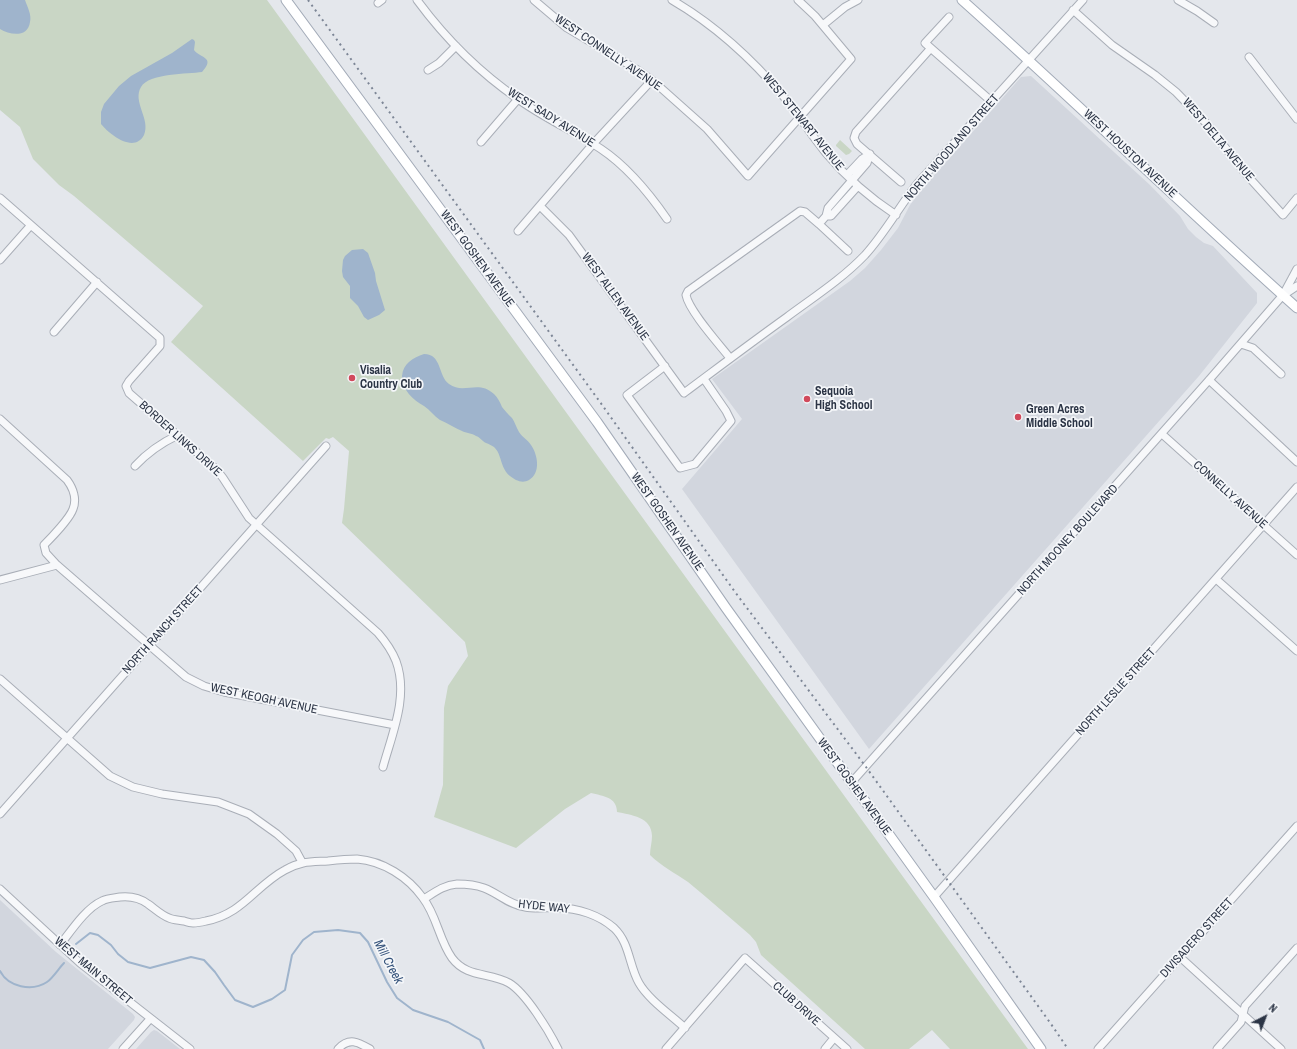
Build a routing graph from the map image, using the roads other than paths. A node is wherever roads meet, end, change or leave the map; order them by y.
1 (286, 0) edge
2 (417, 0) edge
3 (672, 0) edge
4 (798, 0) edge
5 (858, 0) edge
6 (962, 0) edge
7 (1083, 0) edge
8 (1178, 0) edge
9 (539, 2) edge
10 (1073, 10) junction
11 (949, 17) dead end
12 (1214, 23) dead end
13 (823, 25) junction
14 (456, 46) junction
15 (931, 48) junction
16 (1249, 57) dead end
17 (1029, 60) junction
18 (428, 70) dead end
19 (652, 80) junction
20 (518, 99) junction
21 (992, 101) junction
22 (800, 118) junction
23 (1297, 119) edge
24 (481, 142) dead end
25 (594, 144) junction
26 (870, 154) junction
27 (849, 178) junction
28 (901, 182) dead end
29 (858, 186) junction
30 (0, 198) edge
31 (1297, 198) edge
32 (540, 206) junction
33 (896, 215) junction
34 (826, 216) junction
35 (667, 219) dead end
36 (819, 224) junction
37 (31, 225) junction
38 (518, 231) dead end
39 (848, 251) dead end
40 (0, 260) edge
41 (1297, 269) edge
42 (97, 282) junction
43 (1297, 286) edge
44 (1283, 295) junction
45 (1297, 308) edge
46 (54, 332) dead end
47 (1240, 344) junction
48 (730, 358) junction
49 (665, 366) junction
50 (1281, 374) dead end
51 (704, 379) junction
52 (1209, 380) junction
53 (684, 393) joint
54 (0, 419) edge
55 (1162, 434) junction
56 (178, 435) junction
57 (326, 446) dead end
58 (1297, 462) edge
59 (135, 466) dead end
60 (1297, 487) edge
61 (257, 525) junction
62 (1264, 525) junction
63 (1297, 556) edge
64 (57, 564) junction
65 (1216, 579) junction
66 (0, 580) edge
67 (149, 646) junction
68 (1297, 651) edge
69 (0, 679) edge
70 (395, 725) junction
71 (67, 738) junction
72 (383, 767) dead end
73 (851, 783) junction
74 (0, 814) edge
75 (1297, 826) edge
76 (302, 862) junction
77 (0, 889) edge
78 (934, 898) junction
79 (424, 899) junction
80 (60, 945) junction
81 (1297, 948) edge
82 (1180, 957) junction
83 (1243, 1014) junction
84 (150, 1018) junction
85 (685, 1028) junction
86 (834, 1038) junction
87 (123, 1049) edge
88 (190, 1049) edge
89 (338, 1049) edge
90 (370, 1049) edge
91 (558, 1049) edge
92 (666, 1049) edge
93 (825, 1049) edge
94 (846, 1049) edge
95 (1041, 1049) edge
96 (1098, 1049) edge
97 (1217, 1049) edge
98 (1280, 1049) edge

1 - 73 main road, WEST GOSHEN AVENUE
2 - 14 street, WEST SADY AVENUE
3 - 22 street, WEST STEWART AVENUE
4 - 13 street
5 - 13 street
6 - 17 main road, WEST HOUSTON AVENUE
7 - 10 street, NORTH WOODLAND STREET
8 - 12 street
9 - 19 street, WEST CONNELLY AVENUE
10 - 17 street, NORTH WOODLAND STREET
10 - 31 street, WEST DELTA AVENUE
11 - 15 street
13 - 22 street
14 - 18 street
14 - 20 street, WEST SADY AVENUE
15 - 21 street
15 - 26 street
16 - 23 street
17 - 21 street, NORTH WOODLAND STREET
17 - 44 main road, WEST HOUSTON AVENUE
19 - 22 street, WEST CONNELLY AVENUE
19 - 25 street
20 - 24 street
20 - 25 street, WEST SADY AVENUE
21 - 33 street, NORTH WOODLAND STREET
22 - 27 street, WEST STEWART AVENUE
25 - 32 street
25 - 35 street, WEST SADY AVENUE
26 - 27 street
26 - 28 street
27 - 29 street, WEST STEWART AVENUE
27 - 34 street
29 - 33 street, WEST STEWART AVENUE
29 - 34 street
30 - 37 street, BORDER LINKS DRIVE
32 - 38 street
32 - 49 street, WEST ALLEN AVENUE
33 - 48 street, NORTH WOODLAND STREET
34 - 36 street
36 - 39 street
36 - 48 street
37 - 40 street
37 - 42 street, BORDER LINKS DRIVE
41 - 44 street, NORTH MOONEY BOULEVARD
42 - 46 street
42 - 56 street, BORDER LINKS DRIVE
43 - 44 street, NORTH MOONEY BOULEVARD
44 - 45 main road, WEST HOUSTON AVENUE
44 - 47 street, NORTH MOONEY BOULEVARD
47 - 50 street
47 - 52 street, NORTH MOONEY BOULEVARD
48 - 51 street, NORTH WOODLAND STREET
49 - 51 street
49 - 53 street, WEST ALLEN AVENUE
51 - 53 street, NORTH WOODLAND STREET
52 - 55 street, NORTH MOONEY BOULEVARD
52 - 58 street
54 - 64 street, WEST KEOGH AVENUE
55 - 62 street, CONNELLY AVENUE
55 - 73 street, NORTH MOONEY BOULEVARD
56 - 59 street
56 - 61 street, BORDER LINKS DRIVE
57 - 61 street, NORTH RANCH STREET
60 - 62 street, NORTH LESLIE STREET
61 - 67 street, NORTH RANCH STREET
61 - 70 street, BORDER LINKS DRIVE
62 - 63 street, CONNELLY AVENUE
62 - 65 street, NORTH LESLIE STREET
64 - 66 street
64 - 67 street, WEST KEOGH AVENUE
65 - 68 street
65 - 78 street, NORTH LESLIE STREET
67 - 70 street, WEST KEOGH AVENUE
67 - 71 street, NORTH RANCH STREET
69 - 71 street
70 - 72 street, BORDER LINKS DRIVE
71 - 74 street, NORTH RANCH STREET
71 - 76 street
73 - 78 main road, WEST GOSHEN AVENUE
75 - 82 street, DIVISADERO STREET
76 - 79 street
76 - 80 street
77 - 80 street, WEST MAIN STREET
78 - 95 main road, WEST GOSHEN AVENUE
79 - 85 street, HYDE WAY
79 - 91 street
80 - 84 street, WEST MAIN STREET
81 - 83 street
82 - 83 street
82 - 96 street, DIVISADERO STREET
83 - 97 street
83 - 98 street
84 - 87 street
84 - 88 street, WEST MAIN STREET
85 - 86 street, CLUB DRIVE
85 - 92 street
86 - 93 street
86 - 94 street, CLUB DRIVE
89 - 90 street

